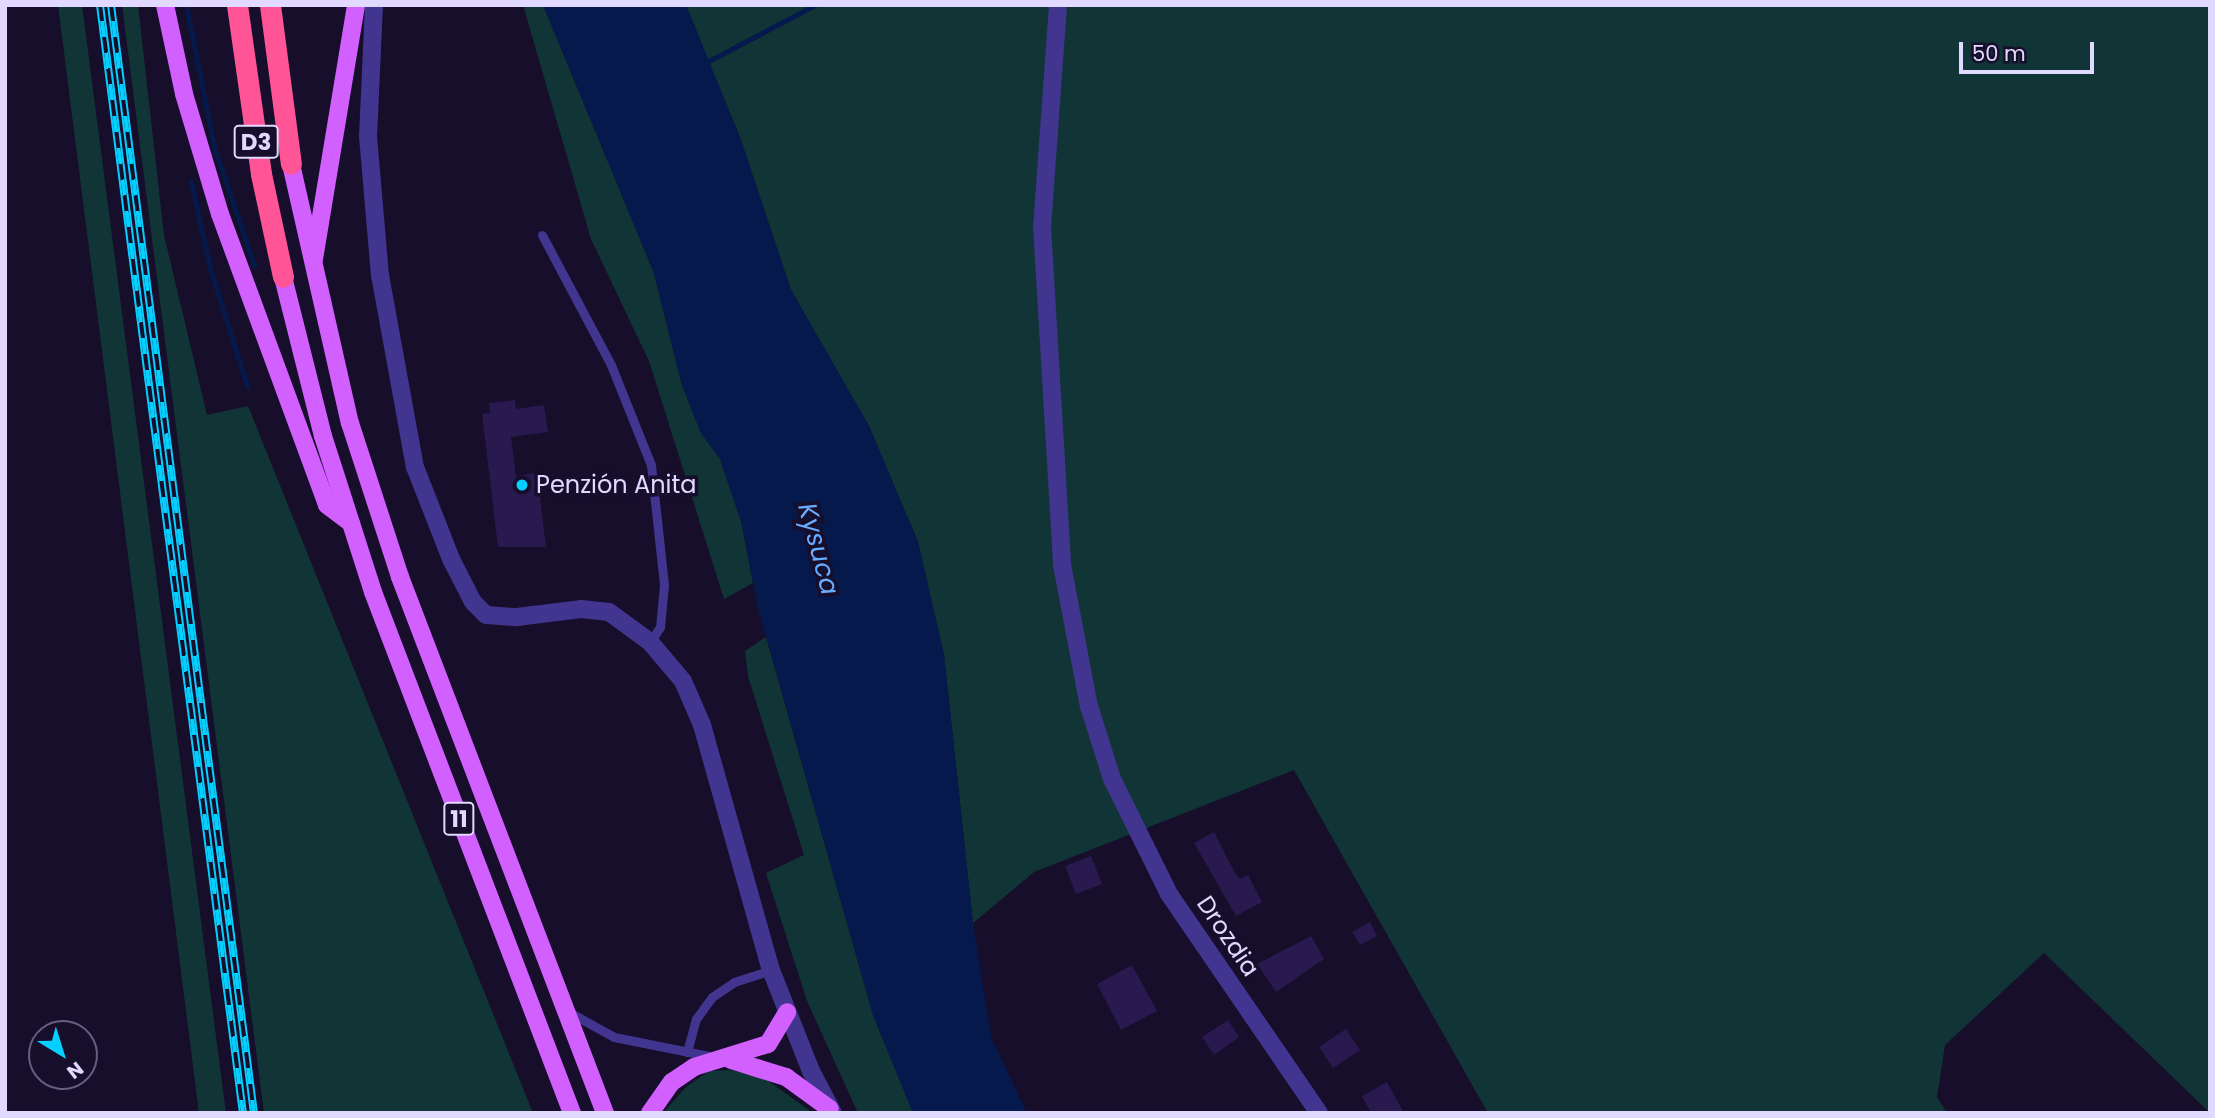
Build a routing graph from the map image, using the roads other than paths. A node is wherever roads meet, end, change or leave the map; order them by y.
1 (165, 5) edge
2 (237, 5) edge
3 (270, 5) edge
4 (356, 5) edge
5 (374, 5) edge
6 (1058, 5) edge
7 (290, 164) joint
8 (542, 235) dead end
9 (313, 269) junction
10 (283, 277) joint
11 (351, 523) junction
12 (650, 642) junction
13 (771, 970) junction
14 (565, 1009) junction
15 (786, 1012) junction
16 (687, 1052) junction
17 (728, 1060) junction
18 (831, 1111) edge
19 (572, 1113) edge
20 (606, 1113) edge
21 (650, 1113) edge
22 (1319, 1113) edge

1 - 11 main road
2 - 10 highway, D3
3 - 7 highway, D3
4 - 9 main road
5 - 12 street
6 - 22 street, Drozdia
7 - 9 main road, D3
8 - 12 lane
9 - 14 main road, 11
10 - 11 main road, D3
11 - 19 main road, 11
12 - 13 street
13 - 15 street
13 - 16 lane
14 - 16 lane
14 - 20 main road, 11
15 - 17 main road
15 - 18 street
16 - 17 lane
17 - 18 main road
17 - 21 main road

